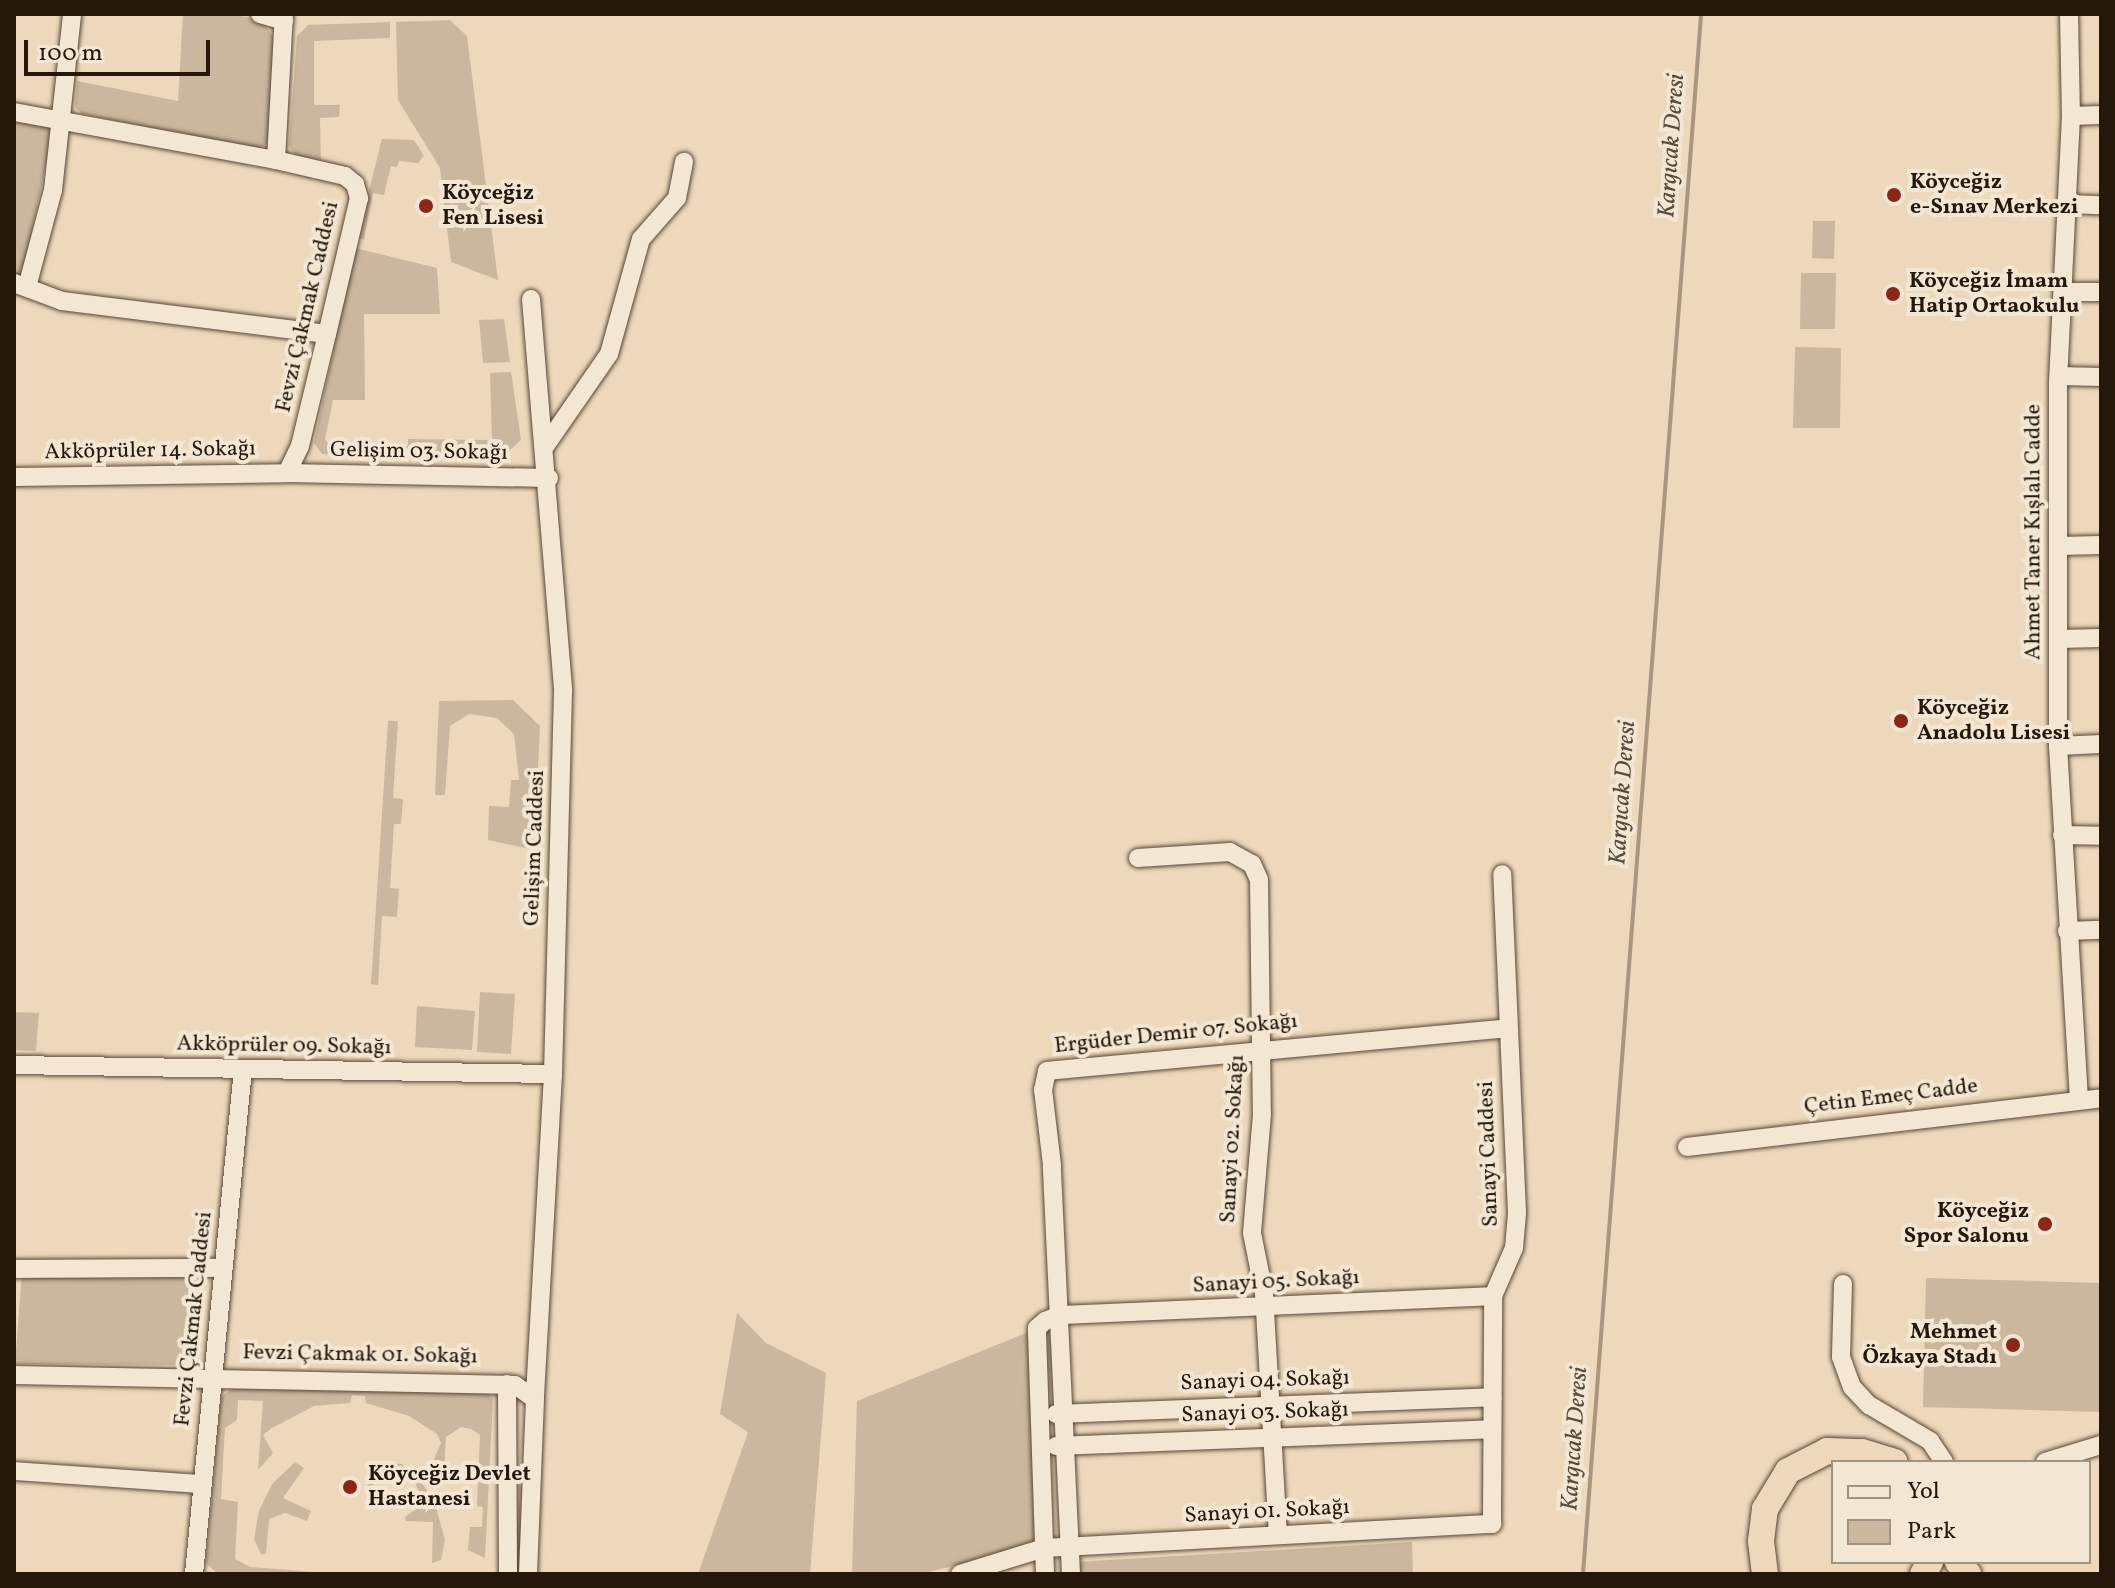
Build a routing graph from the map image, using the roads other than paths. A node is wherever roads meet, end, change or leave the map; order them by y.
1 (72, 14) edge
2 (260, 14) edge
3 (2069, 14) edge
4 (284, 17) edge
5 (14, 112) edge
6 (2101, 115) edge
7 (2071, 116) junction
8 (63, 122) junction
9 (276, 160) junction
10 (684, 162) dead end
11 (2067, 204) junction
12 (2101, 205) edge
13 (21, 285) edge
14 (2063, 292) junction
15 (2101, 292) edge
16 (531, 299) dead end
17 (327, 334) junction
18 (2059, 376) junction
19 (2101, 377) edge
20 (546, 445) junction
21 (287, 473) junction
22 (14, 477) edge
23 (549, 478) junction
24 (2101, 545) edge
25 (2058, 546) junction
26 (2101, 638) edge
27 (2058, 639) junction
28 (2101, 744) edge
29 (2058, 746) junction
30 (2062, 835) junction
31 (2101, 836) edge
32 (1138, 858) dead end
33 (1502, 874) dead end
34 (2101, 930) edge
35 (2067, 931) junction
36 (1508, 1028) junction
37 (1262, 1049) junction
38 (14, 1065) edge
39 (243, 1069) junction
40 (553, 1074) junction
41 (2079, 1098) junction
42 (2101, 1098) edge
43 (1687, 1147) dead end
44 (223, 1268) junction
45 (14, 1269) edge
46 (1843, 1284) dead end
47 (1493, 1296) junction
48 (1265, 1306) junction
49 (1060, 1315) junction
50 (14, 1375) edge
51 (211, 1376) junction
52 (507, 1384) junction
53 (1493, 1397) junction
54 (535, 1399) junction
55 (1273, 1405) junction
56 (1065, 1413) junction
57 (1039, 1414) junction
58 (1492, 1429) junction
59 (1274, 1437) junction
60 (1066, 1445) junction
61 (2101, 1445) edge
62 (1041, 1446) junction
63 (1888, 1460) edge
64 (1943, 1460) edge
65 (2052, 1460) edge
66 (14, 1471) edge
67 (202, 1484) junction
68 (1492, 1524) joint
69 (1278, 1535) junction
70 (1070, 1546) junction
71 (1044, 1548) junction
72 (194, 1574) edge
73 (508, 1574) edge
74 (528, 1574) edge
75 (960, 1574) edge
76 (1045, 1574) edge
77 (1071, 1574) edge
78 (1765, 1574) edge

1 - 8 street
2 - 4 street
3 - 7 street, Ahmet Taner Kışlalı Cadde
4 - 9 street
5 - 8 street
6 - 7 street
7 - 11 street, Ahmet Taner Kışlalı Cadde
8 - 9 street
8 - 13 street
9 - 17 street, Fevzi Çakmak Caddesi
10 - 20 street
11 - 12 street
11 - 14 street, Ahmet Taner Kışlalı Cadde
13 - 17 street
14 - 15 street
14 - 18 street, Ahmet Taner Kışlalı Cadde
16 - 20 street, Gelişim Caddesi
17 - 21 street, Fevzi Çakmak Caddesi
18 - 19 street
18 - 25 street, Ahmet Taner Kışlalı Cadde
20 - 23 street, Gelişim Caddesi
21 - 22 street, Akköprüler 14. Sokağı
21 - 23 street, Gelişim 03. Sokağı
23 - 40 street, Gelişim Caddesi
24 - 25 street
25 - 27 street, Ahmet Taner Kışlalı Cadde
26 - 27 street
27 - 29 street, Ahmet Taner Kışlalı Cadde
28 - 29 street
29 - 30 street, Ahmet Taner Kışlalı Cadde
30 - 31 street
30 - 35 street, Ahmet Taner Kışlalı Cadde
32 - 37 street, Sanayi 02. Sokağı
33 - 36 street, Sanayi Caddesi
34 - 35 street
35 - 41 street, Ahmet Taner Kışlalı Cadde
36 - 37 street, Ergüder Demir 07. Sokağı
36 - 47 street, Sanayi Caddesi
37 - 48 street, Sanayi 02. Sokağı
37 - 49 street, Ergüder Demir 07. Sokağı
38 - 39 street, Akköprüler 09. Sokağı
39 - 40 street, Akköprüler 09. Sokağı
39 - 44 street, Fevzi Çakmak Caddesi
40 - 54 street, Gelişim Caddesi
41 - 42 street, Çetin Emeç Cadde
41 - 43 street, Çetin Emeç Cadde
44 - 45 street
44 - 51 street, Fevzi Çakmak Caddesi
46 - 64 street
47 - 48 street, Sanayi 05. Sokağı
47 - 53 street, Sanayi Caddesi
48 - 49 street, Sanayi 05. Sokağı
48 - 55 street, Sanayi 02. Sokağı
49 - 56 street
49 - 57 street
50 - 51 street, Fevzi Çakmak 01. Sokağı
51 - 52 street, Fevzi Çakmak 01. Sokağı
51 - 67 street, Fevzi Çakmak Caddesi
52 - 54 street
52 - 73 street
53 - 55 street, Sanayi 04. Sokağı
53 - 58 street, Sanayi Caddesi
54 - 74 street, Gelişim Caddesi
55 - 56 street, Sanayi 04. Sokağı
55 - 59 street, Sanayi 02. Sokağı
56 - 57 street, Sanayi 04. Sokağı
56 - 60 street
57 - 62 street
58 - 59 street, Sanayi 03. Sokağı
58 - 68 street, Sanayi Caddesi
59 - 60 street, Sanayi 03. Sokağı
59 - 69 street, Sanayi 02. Sokağı
60 - 62 street, Sanayi 03. Sokağı
60 - 70 street
61 - 65 street
62 - 71 street
63 - 78 highway
66 - 67 street
67 - 72 street, Fevzi Çakmak Caddesi
68 - 69 street, Sanayi 01. Sokağı
69 - 70 street, Sanayi 01. Sokağı
70 - 71 street, Sanayi 01. Sokağı
70 - 77 street
71 - 75 street, Sanayi 01. Sokağı
71 - 76 street

